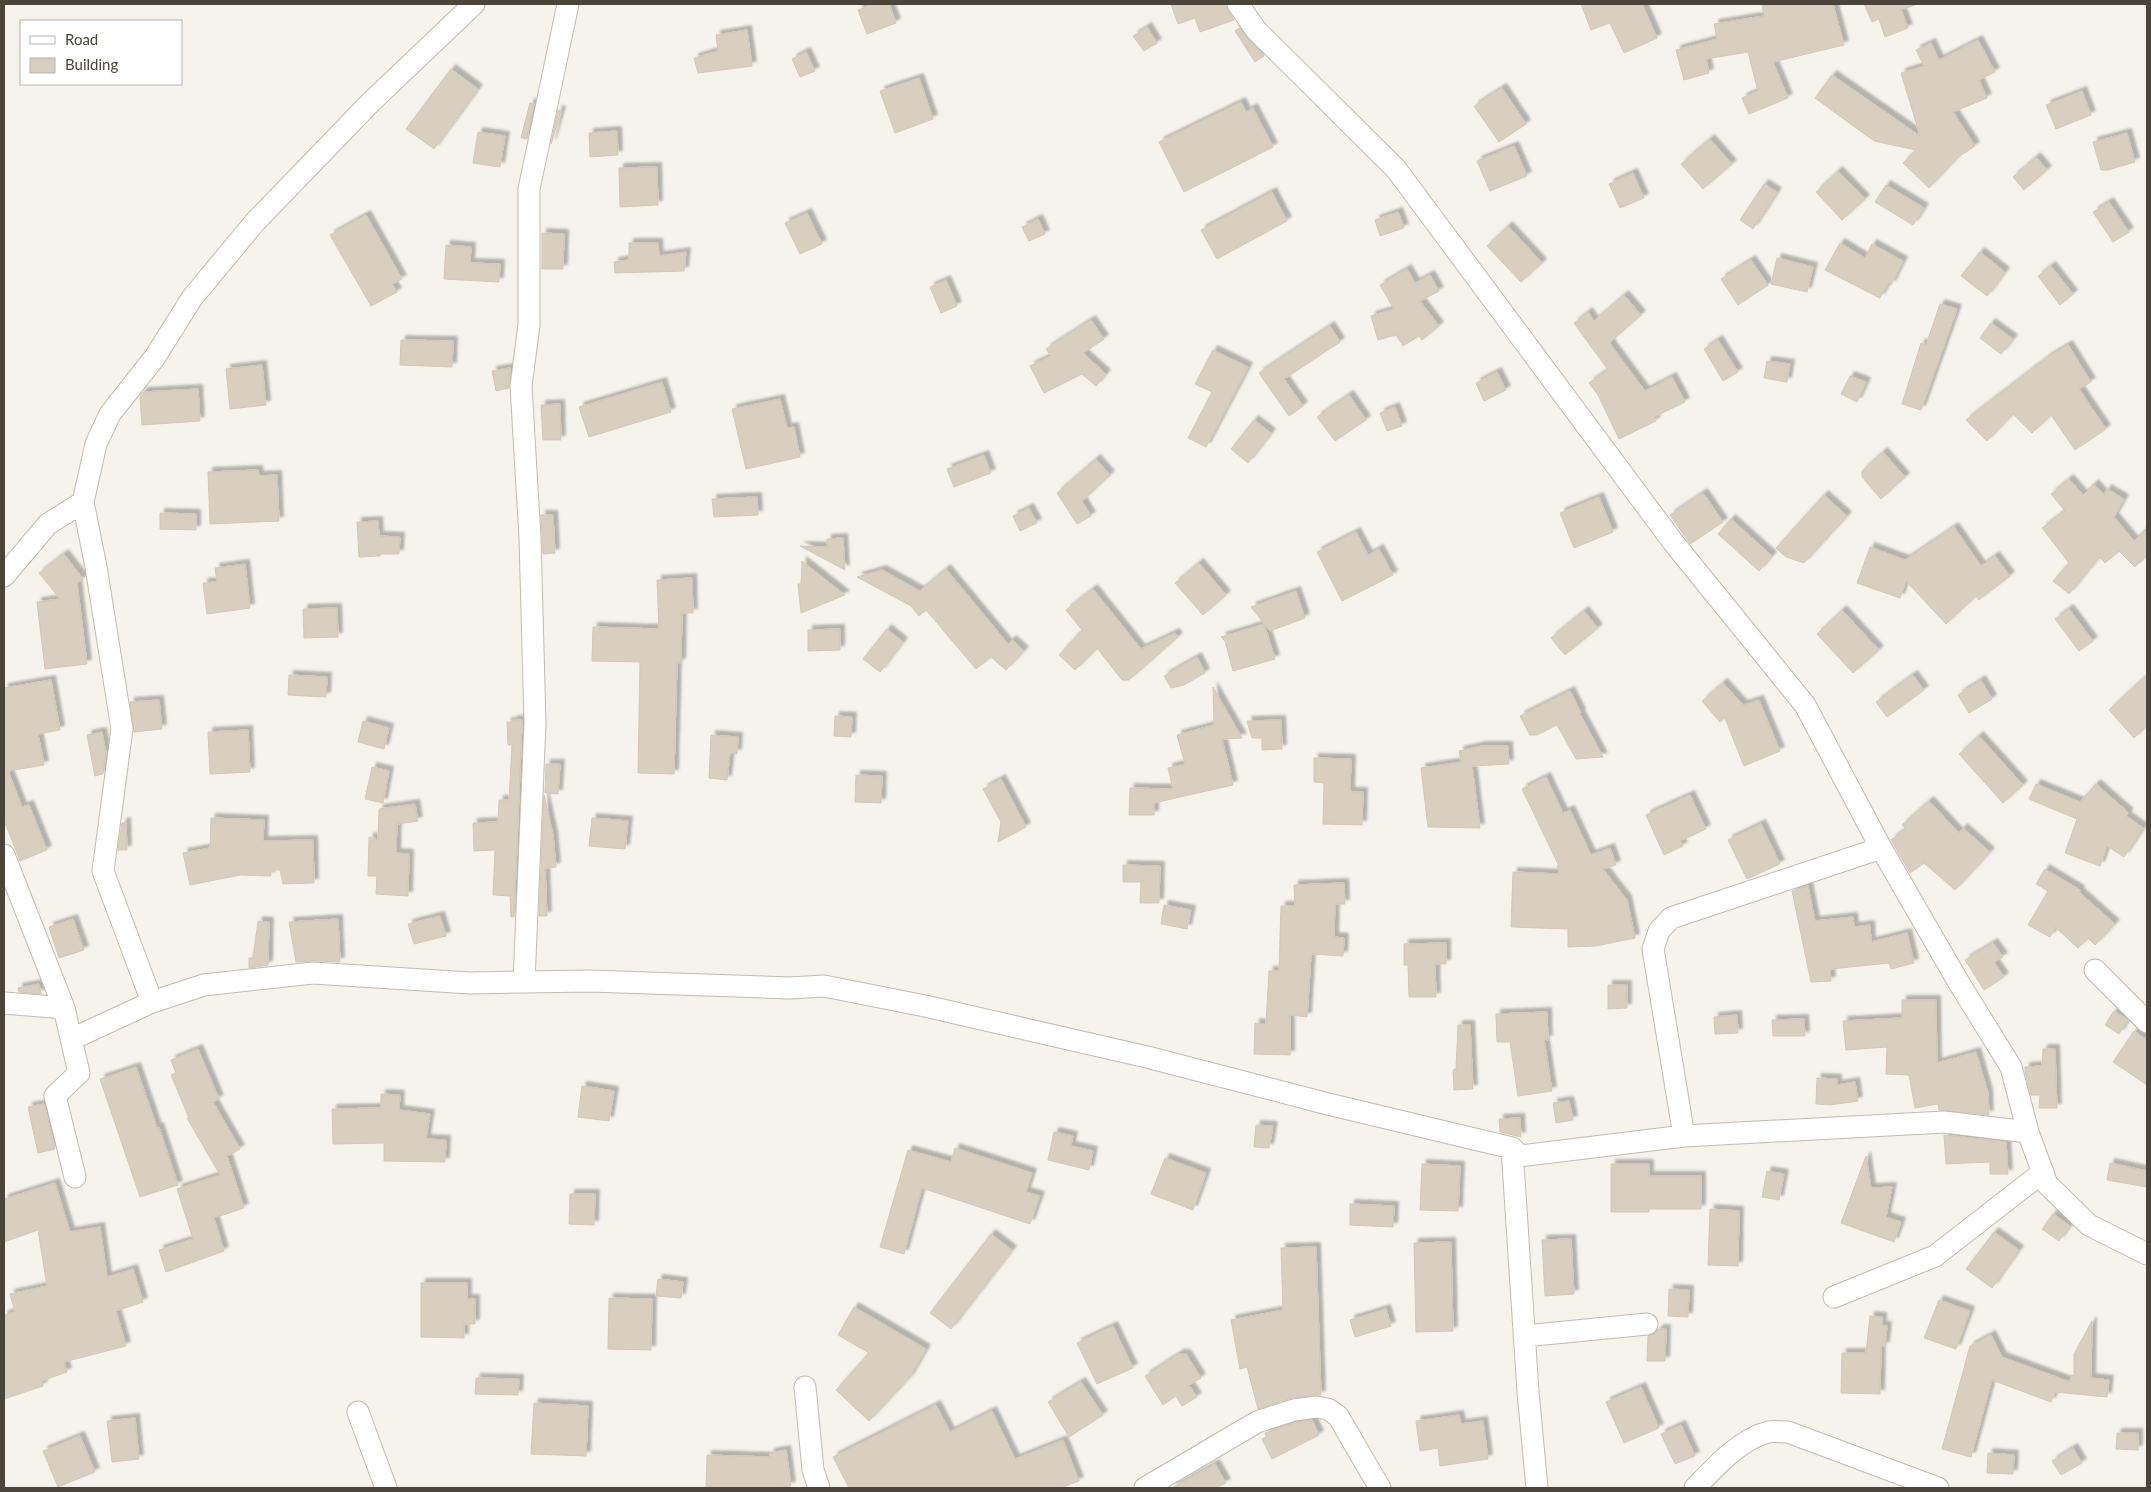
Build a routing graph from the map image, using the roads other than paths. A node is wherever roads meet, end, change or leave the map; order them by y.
1 (474, 4) edge
2 (568, 4) edge
3 (1238, 4) edge
4 (83, 502) junction
5 (4, 576) edge
6 (1881, 848) junction
7 (4, 855) edge
8 (2096, 970) dead end
9 (524, 982) junction
10 (152, 1002) junction
11 (4, 1003) edge
12 (64, 1008) junction
13 (2147, 1022) edge
14 (72, 1039) junction
15 (2028, 1132) junction
16 (1684, 1136) junction
17 (1512, 1148) junction
18 (2043, 1172) junction
19 (76, 1177) dead end
20 (2147, 1254) edge
21 (1834, 1297) dead end
22 (1647, 1324) dead end
23 (1524, 1336) junction
24 (805, 1387) dead end
25 (358, 1412) dead end
26 (386, 1488) edge
27 (819, 1488) edge
28 (1145, 1488) edge
29 (1380, 1488) edge
30 (1537, 1488) edge
31 (1695, 1488) edge
32 (1938, 1488) edge

1 - 4 street
2 - 9 street
3 - 6 street
4 - 5 street
4 - 10 street
6 - 15 street
6 - 16 street
7 - 12 street
8 - 13 street
9 - 10 street
9 - 17 street
10 - 14 street
11 - 12 street
12 - 14 street
14 - 19 street
15 - 16 street
15 - 18 street
16 - 17 street
17 - 23 street
18 - 20 street
18 - 21 street
22 - 23 street
23 - 30 street
24 - 27 street
25 - 26 street
28 - 29 street
31 - 32 street

